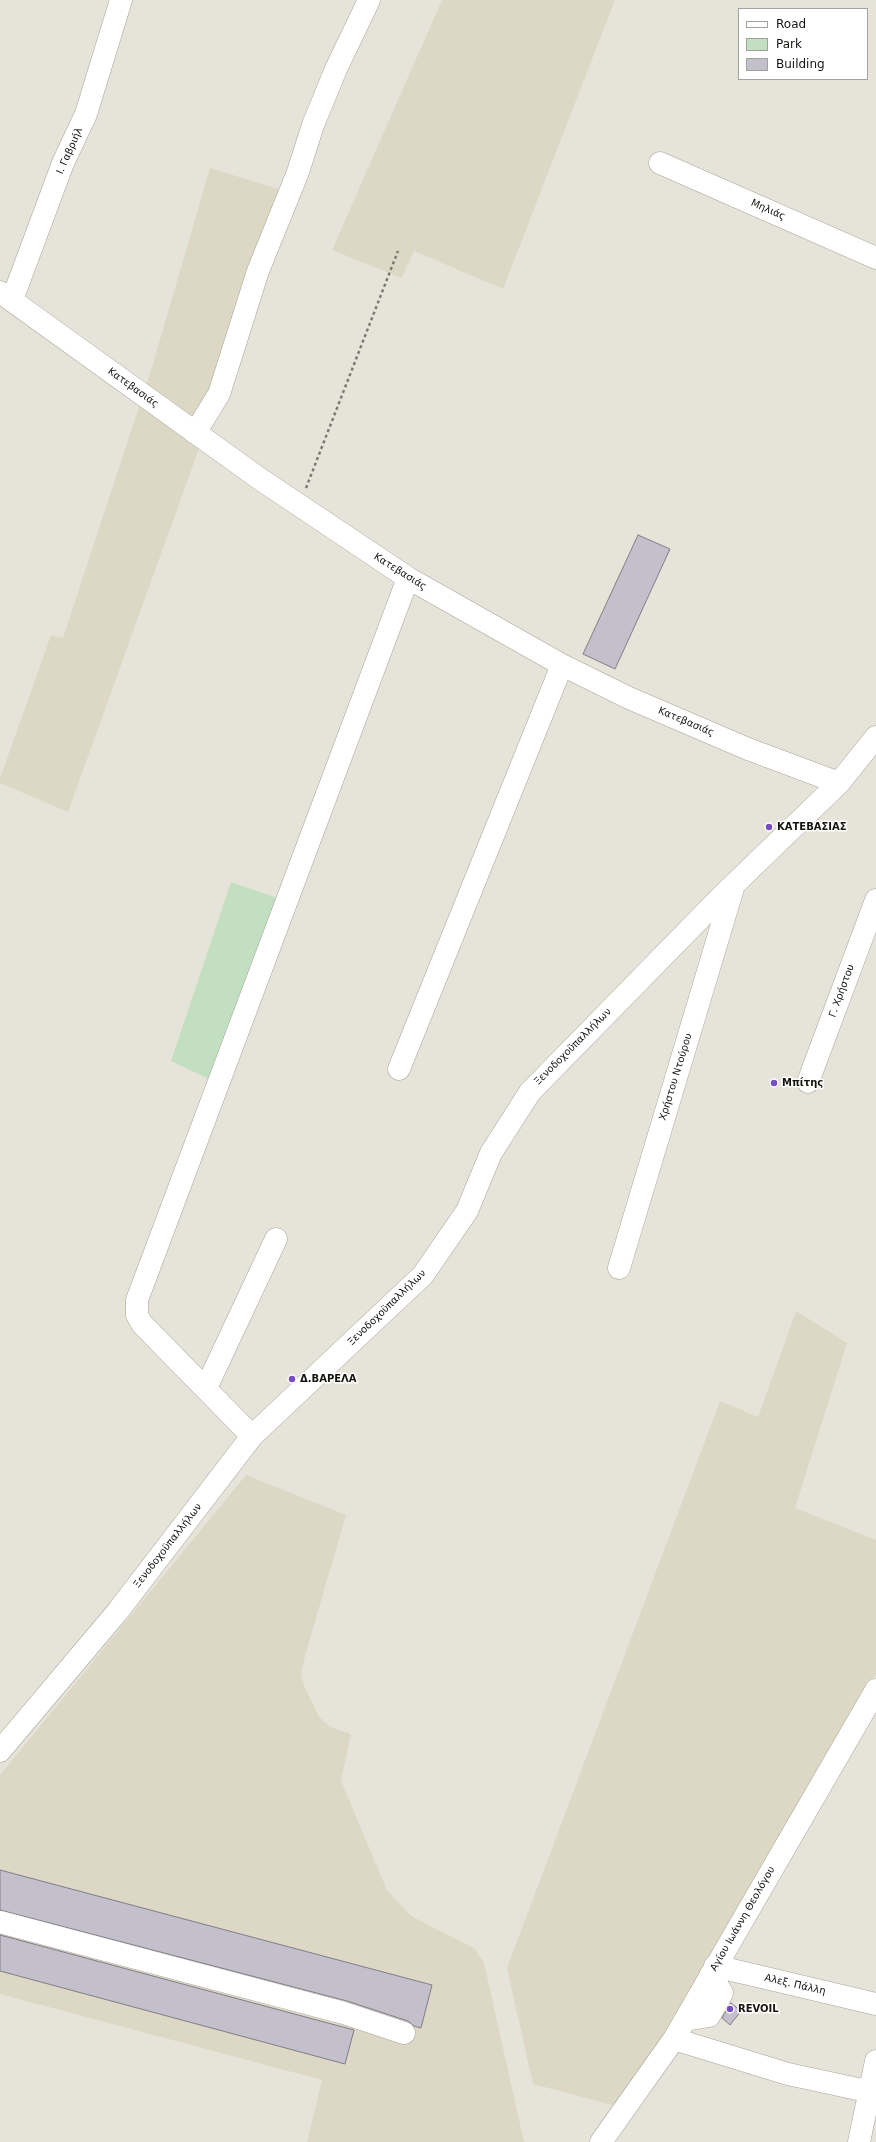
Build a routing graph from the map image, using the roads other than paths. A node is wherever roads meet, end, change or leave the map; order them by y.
1 (121, 0) edge
2 (369, 0) edge
3 (660, 163) dead end
4 (876, 258) edge
5 (6, 296) edge
6 (195, 433) junction
7 (408, 578) junction
8 (562, 665) junction
9 (876, 738) edge
10 (839, 783) junction
11 (734, 885) junction
12 (876, 900) edge
13 (399, 1069) dead end
14 (808, 1082) dead end
15 (276, 1238) dead end
16 (618, 1268) dead end
17 (206, 1388) junction
18 (252, 1436) junction
19 (876, 1690) edge
20 (0, 1751) edge
21 (0, 1922) edge
22 (713, 1970) junction
23 (876, 2004) edge
24 (404, 2033) dead end
25 (674, 2039) junction
26 (876, 2061) edge
27 (873, 2092) edge
28 (601, 2142) edge
29 (858, 2142) edge

1 - 5 street, Ι. Γαβριήλ
2 - 6 street
3 - 4 street, Μηλιάς
5 - 6 street, Κατεβασιάς
6 - 7 street, Κατεβασιάς
7 - 8 street, Κατεβασιάς
7 - 17 street
8 - 10 street, Κατεβασιάς
8 - 13 street
9 - 10 street, Ξενοδοχοϋπαλλήλων
10 - 11 street, Ξενοδοχοϋπαλλήλων
11 - 16 street, Χρήστου Ντούρου
11 - 18 street, Ξενοδοχοϋπαλλήλων
12 - 14 street, Γ. Χρήστου
15 - 17 street
17 - 18 street
18 - 20 street, Ξενοδοχοϋπαλλήλων
19 - 22 street, Αγίου Ιωάννη Θεολόγου
21 - 24 street
22 - 23 street, Αλεξ. Πάλλη
22 - 25 street, Αγίου Ιωάννη Θεολόγου
25 - 27 street
25 - 28 street, Αγίου Ιωάννη Θεολόγου
26 - 27 street
27 - 29 street

